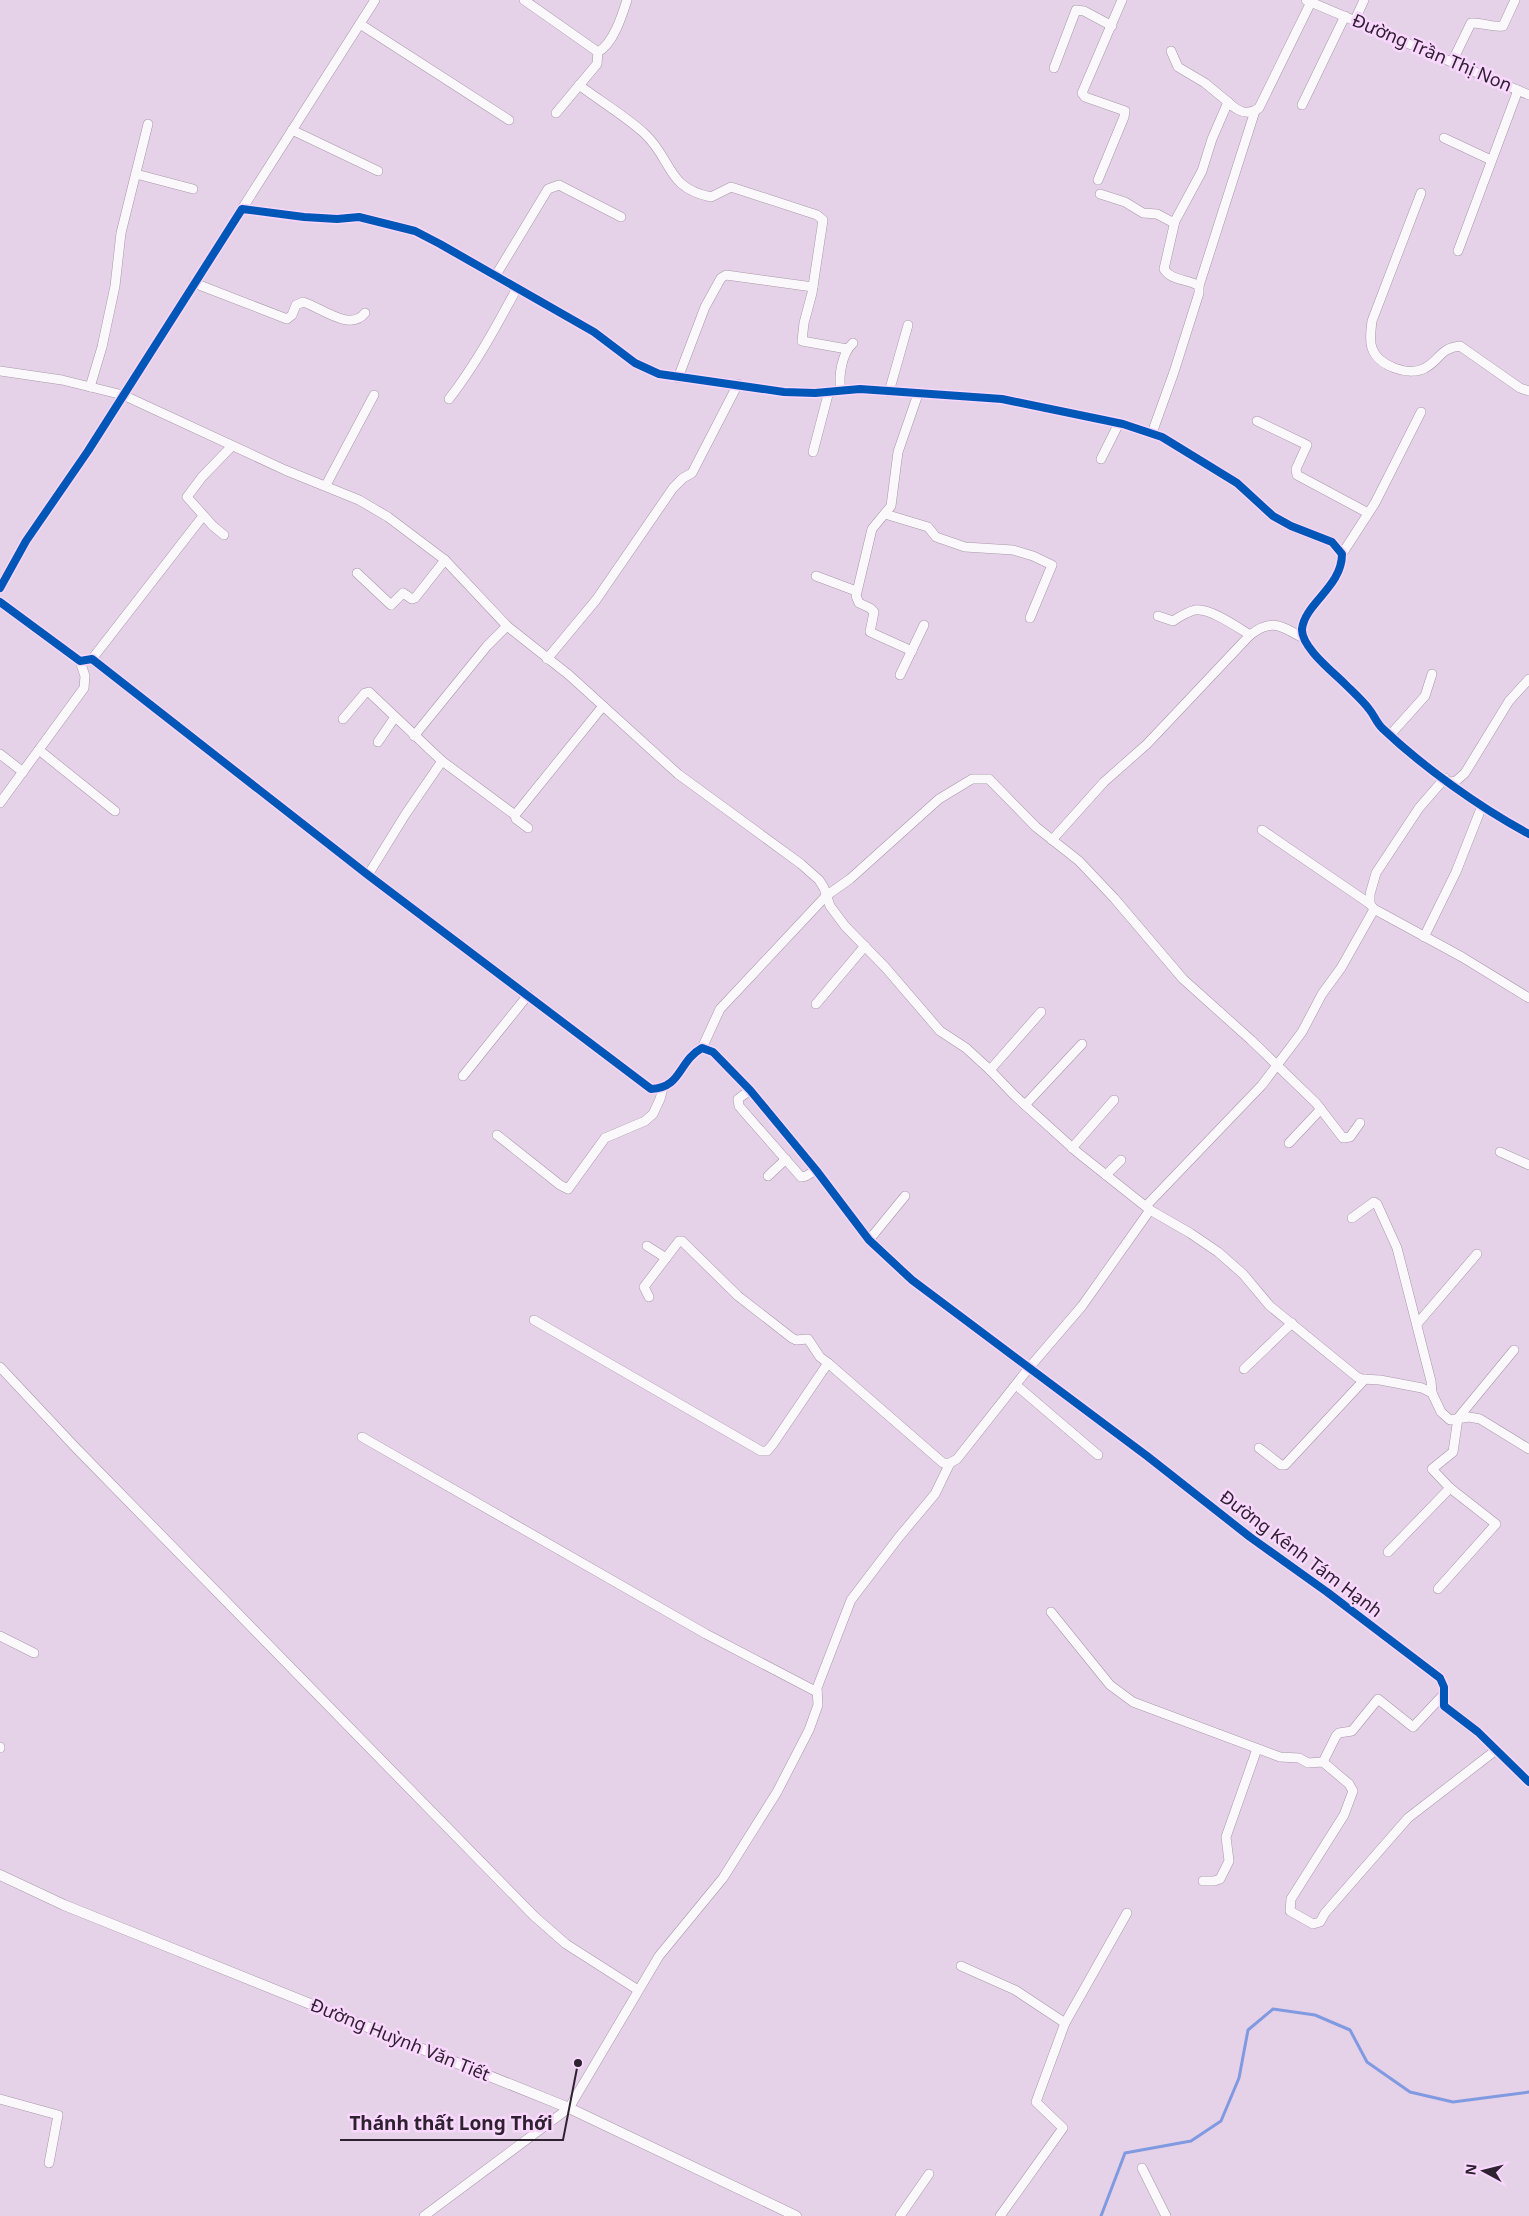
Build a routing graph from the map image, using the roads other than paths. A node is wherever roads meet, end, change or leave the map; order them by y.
1 (375, 0) edge
2 (524, 0) edge
3 (627, 0) edge
4 (1122, 0) edge
5 (1364, 0) edge
6 (1515, 0) edge
7 (1310, 1) edge
8 (1345, 16) junction
9 (1355, 20) junction
10 (360, 24) junction
11 (1112, 26) junction
12 (1172, 51) dead end
13 (598, 52) junction
14 (1452, 62) junction
15 (1054, 68) dead end
16 (579, 85) junction
17 (1518, 90) junction
18 (1529, 94) edge
19 (1228, 102) junction
20 (1302, 105) dead end
21 (1255, 111) junction
22 (556, 113) dead end
23 (508, 120) dead end
24 (148, 124) dead end
25 (292, 130) junction
26 (1444, 138) dead end
27 (1492, 160) junction
28 (378, 171) dead end
29 (136, 174) junction
30 (1098, 180) dead end
31 (193, 189) dead end
32 (1421, 193) dead end
33 (1100, 194) dead end
34 (242, 209) junction
35 (620, 217) dead end
36 (1174, 223) junction
37 (1458, 251) dead end
38 (496, 276) junction
39 (194, 283) junction
40 (1198, 286) junction
41 (813, 287) junction
42 (517, 288) junction
43 (366, 313) dead end
44 (908, 325) dead end
45 (0, 371) edge
46 (678, 378) junction
47 (738, 384) junction
48 (90, 387) junction
49 (841, 390) junction
50 (829, 391) junction
51 (1529, 391) edge
52 (889, 392) junction
53 (918, 394) junction
54 (123, 395) junction
55 (374, 395) dead end
56 (449, 399) dead end
57 (1421, 412) dead end
58 (1257, 421) dead end
59 (1118, 423) junction
60 (1152, 433) junction
61 (232, 446) junction
62 (813, 452) dead end
63 (1101, 459) dead end
64 (326, 486) junction
65 (1368, 513) junction
66 (885, 514) junction
67 (203, 516) junction
68 (224, 535) dead end
69 (1342, 554) junction
70 (445, 560) junction
71 (357, 573) dead end
72 (816, 576) dead end
73 (0, 588) edge
74 (856, 591) junction
75 (0, 602) edge
76 (1158, 616) dead end
77 (1030, 618) dead end
78 (924, 625) dead end
79 (507, 626) junction
80 (1250, 635) junction
81 (1303, 638) junction
82 (912, 651) junction
83 (92, 659) junction
84 (547, 659) junction
85 (80, 660) junction
86 (1432, 674) dead end
87 (900, 675) dead end
88 (1529, 679) edge
89 (603, 706) junction
90 (395, 717) junction
91 (343, 719) dead end
92 (1390, 735) junction
93 (414, 736) junction
94 (378, 742) dead end
95 (39, 750) junction
96 (0, 754) edge
97 (442, 762) junction
98 (23, 772) junction
99 (1447, 780) junction
100 (0, 804) edge
101 (1482, 806) junction
102 (115, 811) dead end
103 (515, 815) junction
104 (528, 828) dead end
105 (1262, 830) dead end
106 (1529, 834) edge
107 (1052, 840) junction
108 (368, 875) junction
109 (826, 896) junction
110 (1372, 906) junction
111 (1424, 936) junction
112 (865, 946) junction
113 (528, 995) junction
114 (1529, 998) edge
115 (816, 1004) dead end
116 (1041, 1012) dead end
117 (1082, 1044) dead end
118 (702, 1048) junction
119 (1277, 1065) junction
120 (990, 1070) junction
121 (463, 1076) dead end
122 (663, 1088) junction
123 (750, 1090) junction
124 (1114, 1100) dead end
125 (1025, 1105) junction
126 (1321, 1109) junction
127 (1360, 1123) dead end
128 (497, 1135) dead end
129 (1290, 1143) dead end
130 (1072, 1148) junction
131 (1500, 1152) dead end
132 (786, 1159) junction
133 (1121, 1160) dead end
134 (1529, 1165) edge
135 (816, 1170) junction
136 (1106, 1175) junction
137 (768, 1176) dead end
138 (905, 1196) dead end
139 (1148, 1208) junction
140 (1352, 1218) dead end
141 (869, 1240) junction
142 (647, 1246) dead end
143 (1477, 1254) dead end
144 (666, 1258) junction
145 (649, 1296) dead end
146 (534, 1320) dead end
147 (1292, 1323) junction
148 (1417, 1324) junction
149 (1514, 1350) dead end
150 (828, 1363) junction
151 (0, 1367) edge
152 (1028, 1368) junction
153 (1244, 1369) dead end
154 (1365, 1379) junction
155 (1016, 1385) junction
156 (1432, 1393) junction
157 (1458, 1418) junction
158 (362, 1437) dead end
159 (1259, 1448) dead end
160 (1529, 1449) edge
161 (1098, 1455) dead end
162 (950, 1463) junction
163 (1450, 1488) junction
164 (1388, 1552) dead end
165 (1438, 1589) dead end
166 (1051, 1612) dead end
167 (0, 1636) edge
168 (34, 1653) dead end
169 (817, 1692) junction
170 (1444, 1694) junction
171 (1257, 1749) junction
172 (1496, 1750) junction
173 (1323, 1762) junction
174 (1529, 1782) edge
175 (0, 1875) edge
176 (1203, 1881) dead end
177 (1126, 1913) dead end
178 (962, 1966) dead end
179 (638, 1990) junction
180 (1065, 2023) junction
181 (0, 2099) edge
182 (569, 2108) junction
183 (49, 2163) dead end
184 (1142, 2168) dead end
185 (929, 2174) dead end
186 (424, 2216) edge
187 (796, 2216) edge
188 (900, 2216) edge
189 (1000, 2216) edge
190 (1166, 2216) edge

1 - 10 street
2 - 13 street
3 - 13 street
4 - 11 street
5 - 9 street
6 - 14 street
7 - 8 street, Đường Trần Thị Non
7 - 21 street
8 - 9 street, Đường Trần Thị Non
8 - 20 street
9 - 14 street, Đường Trần Thị Non
10 - 23 street
10 - 25 street
11 - 15 street
11 - 30 street
12 - 19 street
13 - 16 street
14 - 17 street, Đường Trần Thị Non
16 - 22 street
16 - 41 street
17 - 18 street, Đường Trần Thị Non
17 - 27 street
19 - 21 street
19 - 36 street
21 - 40 street
24 - 29 street
25 - 28 street
25 - 34 street
26 - 27 street
27 - 37 street
29 - 31 street
29 - 48 street
32 - 51 street
33 - 36 street
34 - 38 street
34 - 39 street
35 - 38 street
36 - 40 street
38 - 42 street
39 - 43 street
39 - 54 street
40 - 60 street
41 - 46 street
41 - 49 street
42 - 46 street
42 - 56 street
44 - 52 street
45 - 48 street
46 - 47 street
47 - 50 street
47 - 84 street
48 - 54 street
49 - 50 street
49 - 52 street
50 - 62 street
52 - 53 street
53 - 59 street
53 - 66 street
54 - 61 street
54 - 73 street
55 - 64 street
57 - 65 street
58 - 65 street
59 - 60 street
59 - 63 street
60 - 69 street
61 - 64 street
61 - 67 street
64 - 70 street
65 - 69 street
66 - 74 street
66 - 77 street
67 - 68 street
67 - 83 street
69 - 81 street
70 - 71 street
70 - 79 street
72 - 74 street
74 - 82 street
75 - 85 street
76 - 80 street
78 - 82 street
79 - 84 street
79 - 93 street
80 - 81 street
80 - 107 street
81 - 92 street
82 - 87 street
83 - 85 street
83 - 108 street
84 - 89 street
85 - 95 street
86 - 92 street
88 - 99 street
89 - 103 street
89 - 109 street
90 - 91 street
90 - 93 street
90 - 94 street
92 - 99 street
93 - 97 street
95 - 98 street
95 - 102 street
96 - 98 street
97 - 103 street
97 - 108 street
98 - 100 street
99 - 101 street
99 - 110 street
101 - 106 street
101 - 111 street
103 - 104 street
105 - 110 street
107 - 109 street
107 - 119 street
108 - 113 street
109 - 112 street
109 - 118 street
110 - 111 street
110 - 119 street
111 - 114 street
112 - 115 street
112 - 120 street
113 - 121 street
113 - 122 street
116 - 120 street
117 - 125 street
118 - 122 street
118 - 123 street, Đường Kênh Tám Hạnh
119 - 126 street
119 - 139 street
120 - 125 street
122 - 128 street
123 - 132 street
123 - 135 street, Đường Kênh Tám Hạnh
124 - 130 street
125 - 130 street
126 - 127 street
126 - 129 street
130 - 136 street
131 - 134 street
132 - 135 street
132 - 137 street
133 - 136 street
135 - 141 street, Đường Kênh Tám Hạnh
136 - 139 street
138 - 141 street
139 - 147 street
139 - 152 street
140 - 148 street
141 - 152 street, Đường Kênh Tám Hạnh
142 - 144 street
143 - 148 street
144 - 145 street
144 - 150 street
146 - 150 street
147 - 153 street
147 - 154 street
148 - 156 street
149 - 157 street
150 - 162 street
151 - 179 street
152 - 155 street
152 - 170 street, Đường Kênh Tám Hạnh
154 - 156 street
154 - 159 street
155 - 161 street
155 - 162 street
156 - 157 street
157 - 160 street
157 - 163 street
158 - 169 street
162 - 169 street
163 - 164 street
163 - 165 street
166 - 171 street
167 - 168 street
169 - 179 street
170 - 172 street, Đường Kênh Tám Hạnh
170 - 173 street
171 - 173 street
171 - 176 street
172 - 173 street
172 - 174 street, Đường Kênh Tám Hạnh
175 - 182 street, Đường Huỳnh Văn Tiết
177 - 180 street
178 - 180 street
179 - 182 street
180 - 189 street
181 - 183 street
182 - 186 street
182 - 187 street, Đường Huỳnh Văn Tiết
184 - 190 street
185 - 188 street

